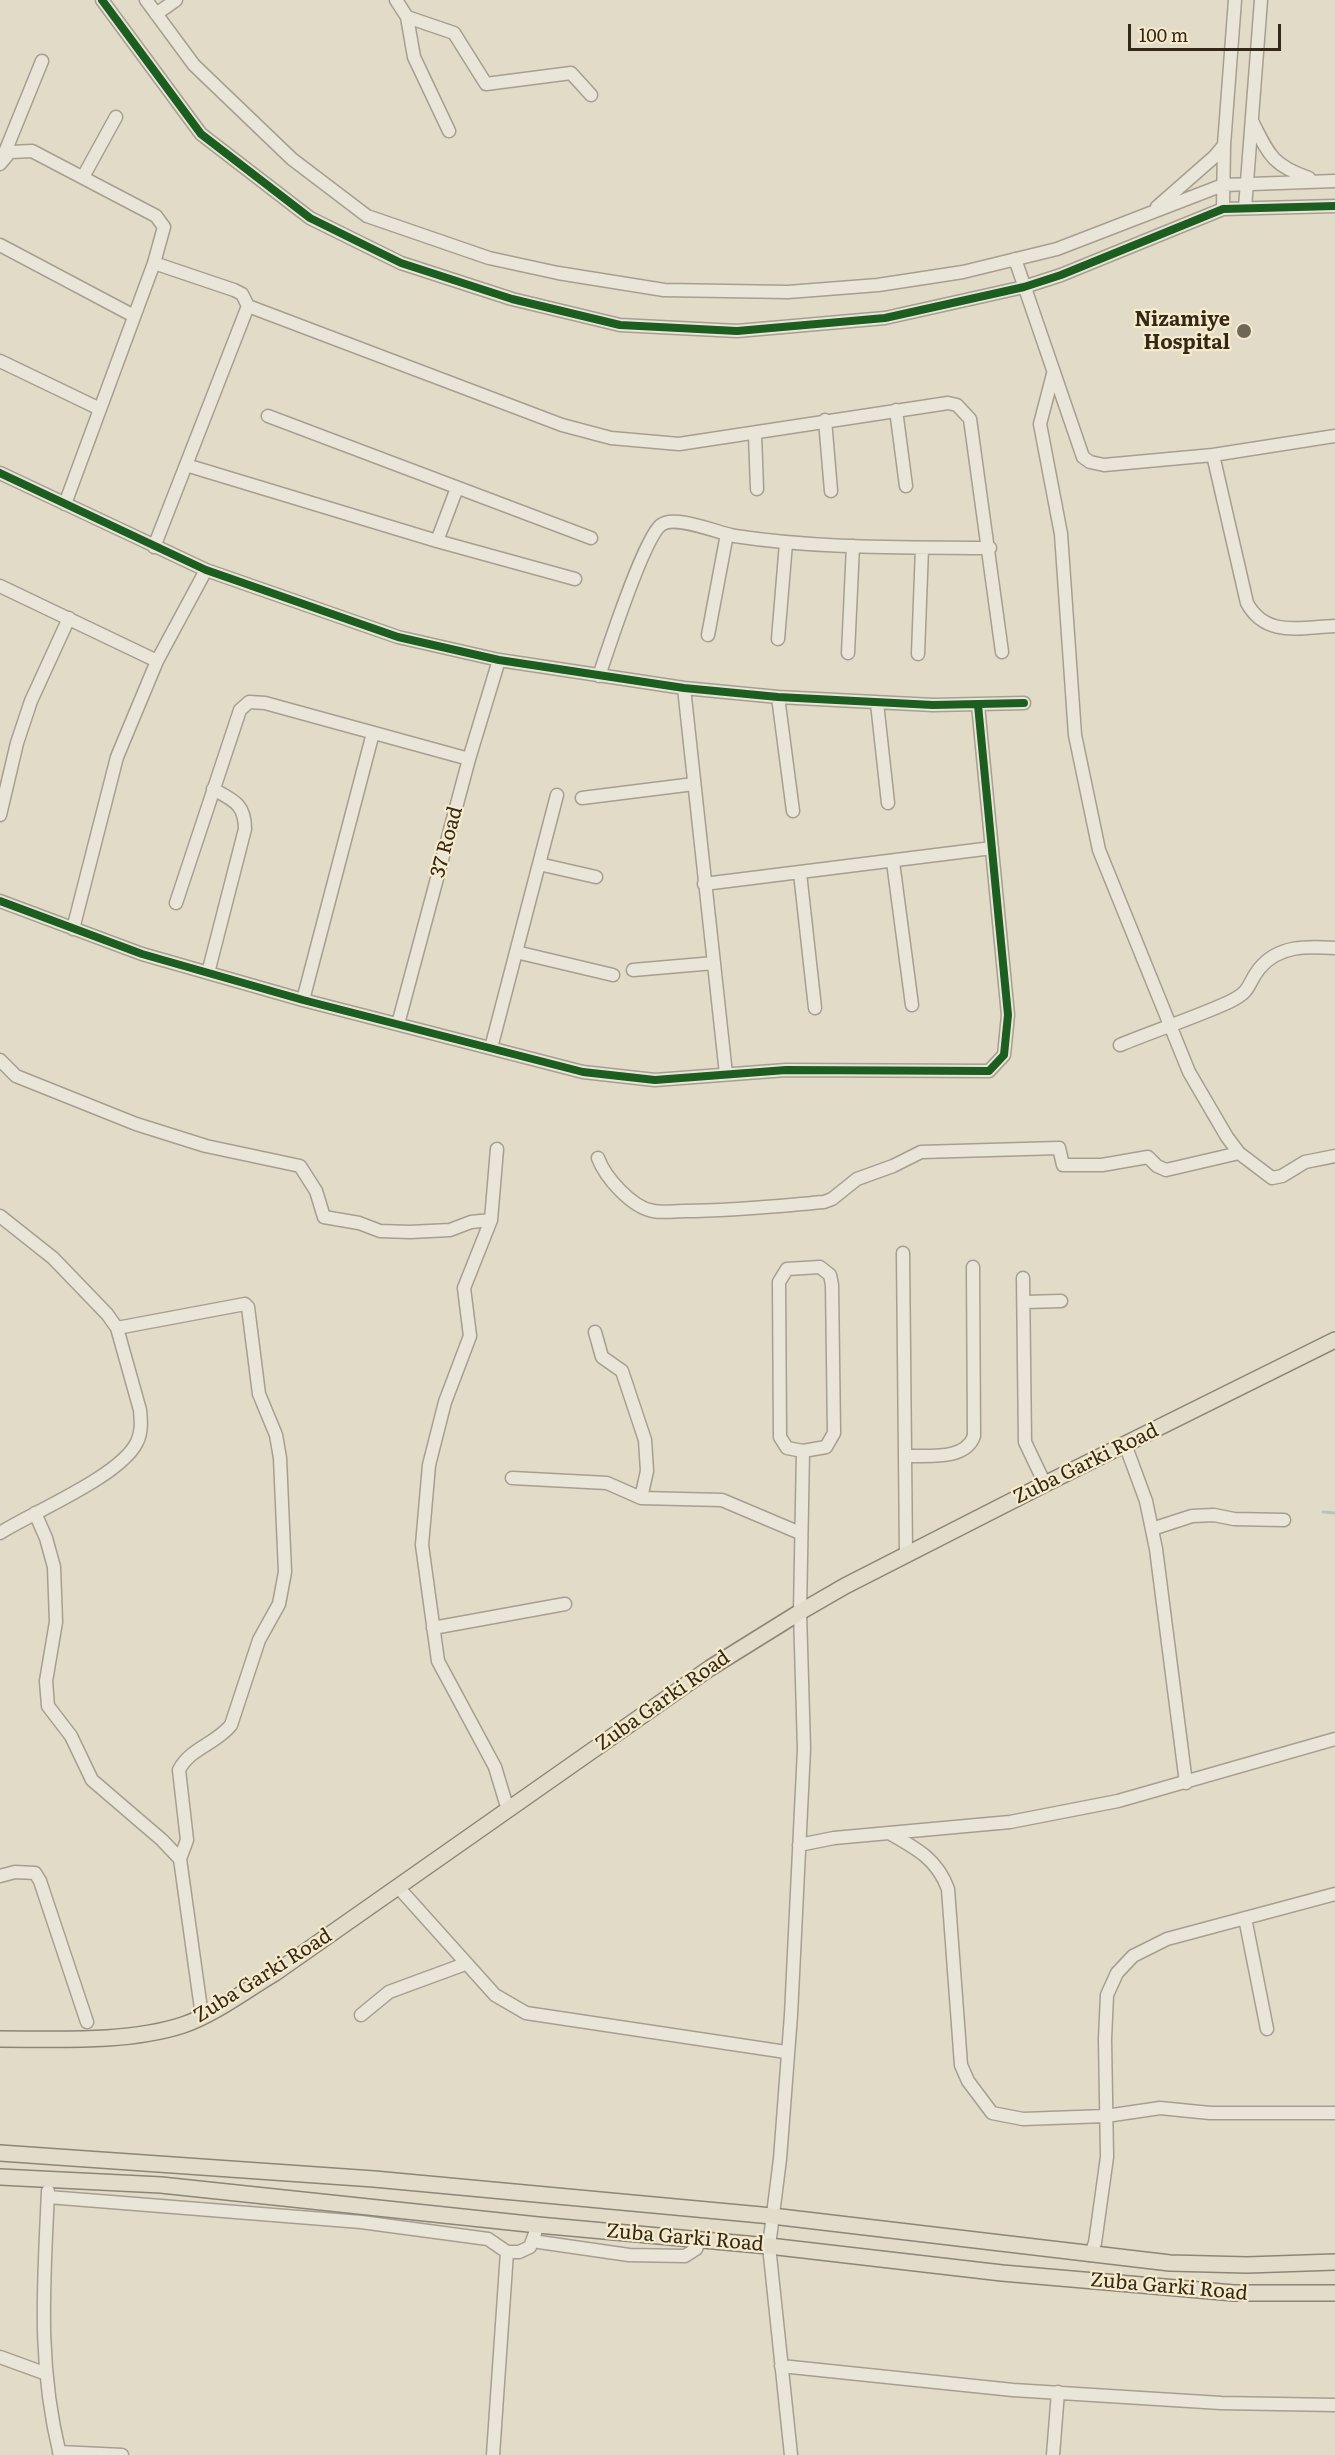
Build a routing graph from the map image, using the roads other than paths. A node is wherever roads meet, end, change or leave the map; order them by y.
1 (102, 0) edge
2 (146, 0) edge
3 (176, 0) edge
4 (396, 0) edge
5 (1235, 0) edge
6 (1261, 0) edge
7 (156, 14) junction
8 (406, 17) junction
9 (42, 61) dead end
10 (591, 95) dead end
11 (116, 117) dead end
12 (1252, 122) junction
13 (449, 131) dead end
14 (1224, 145) junction
15 (2, 160) edge
16 (83, 177) junction
17 (1319, 181) junction
18 (1335, 181) edge
19 (1247, 182) junction
20 (1224, 184) junction
21 (1335, 206) edge
22 (1245, 208) junction
23 (1223, 209) junction
24 (1150, 213) junction
25 (0, 245) edge
26 (1015, 259) junction
27 (154, 262) junction
28 (1024, 286) junction
29 (248, 306) junction
30 (134, 316) junction
31 (0, 361) edge
32 (1053, 374) junction
33 (100, 409) junction
34 (896, 410) junction
35 (268, 416) dead end
36 (825, 420) junction
37 (754, 434) junction
38 (1335, 436) edge
39 (1213, 455) junction
40 (186, 465) junction
41 (0, 473) edge
42 (906, 486) dead end
43 (457, 488) junction
44 (757, 489) dead end
45 (831, 491) dead end
46 (65, 504) junction
47 (727, 534) junction
48 (591, 538) dead end
49 (436, 541) junction
50 (786, 543) junction
51 (853, 546) junction
52 (154, 547) junction
53 (922, 548) junction
54 (990, 548) junction
55 (206, 570) junction
56 (575, 579) dead end
57 (0, 586) edge
58 (69, 618) junction
59 (1335, 626) edge
60 (708, 635) dead end
61 (778, 639) dead end
62 (848, 652) dead end
63 (1002, 652) dead end
64 (918, 654) dead end
65 (499, 660) junction
66 (157, 661) junction
67 (599, 675) junction
68 (684, 688) junction
69 (778, 697) junction
70 (877, 703) junction
71 (1024, 703) dead end
72 (978, 705) junction
73 (373, 733) junction
74 (469, 759) junction
75 (694, 784) junction
76 (213, 789) junction
77 (3, 792) edge
78 (557, 795) dead end
79 (582, 798) dead end
80 (888, 803) dead end
81 (793, 811) dead end
82 (0, 814) edge
83 (992, 848) junction
84 (893, 862) junction
85 (539, 864) junction
86 (800, 873) junction
87 (596, 877) dead end
88 (704, 884) junction
89 (0, 902) edge
90 (176, 903) dead end
91 (73, 929) junction
92 (1335, 948) edge
93 (516, 952) junction
94 (714, 963) junction
95 (633, 970) dead end
96 (208, 973) junction
97 (613, 975) dead end
98 (303, 1000) junction
99 (912, 1005) dead end
100 (815, 1008) dead end
101 (398, 1024) junction
102 (1170, 1024) junction
103 (1120, 1045) dead end
104 (491, 1048) junction
105 (0, 1060) edge
106 (726, 1074) junction
107 (497, 1149) dead end
108 (1239, 1153) junction
109 (1335, 1156) edge
110 (598, 1158) dead end
111 (0, 1216) edge
112 (491, 1220) junction
113 (903, 1253) dead end
114 (973, 1267) dead end
115 (1023, 1278) dead end
116 (1061, 1301) dead end
117 (1025, 1302) junction
118 (117, 1328) junction
119 (595, 1332) dead end
120 (1335, 1340) edge
121 (1125, 1444) junction
122 (802, 1451) junction
123 (905, 1456) junction
124 (512, 1478) dead end
125 (1045, 1484) junction
126 (641, 1498) junction
127 (34, 1514) junction
128 (1284, 1520) dead end
129 (1152, 1529) junction
130 (0, 1533) edge
131 (800, 1533) junction
132 (906, 1555) junction
133 (565, 1604) dead end
134 (800, 1612) junction
135 (433, 1628) junction
136 (1335, 1738) edge
137 (1186, 1783) junction
138 (508, 1810) junction
139 (889, 1833) junction
140 (799, 1845) junction
141 (180, 1859) junction
142 (0, 1876) edge
143 (398, 1887) junction
144 (1335, 1894) edge
145 (1245, 1918) junction
146 (465, 1964) junction
147 (361, 2015) dead end
148 (202, 2016) junction
149 (87, 2022) dead end
150 (1267, 2029) dead end
151 (0, 2039) edge
152 (786, 2052) junction
153 (1335, 2113) edge
154 (1106, 2116) junction
155 (0, 2153) edge
156 (0, 2178) edge
157 (49, 2180) junction
158 (48, 2197) junction
159 (772, 2217) junction
160 (538, 2225) junction
161 (700, 2239) junction
162 (532, 2241) junction
163 (769, 2246) junction
164 (507, 2252) junction
165 (1090, 2255) junction
166 (1335, 2262) edge
167 (1335, 2293) edge
168 (0, 2357) edge
169 (781, 2366) junction
170 (44, 2373) junction
171 (1058, 2392) junction
172 (1335, 2405) edge
173 (59, 2453) edge
174 (122, 2455) edge
175 (493, 2455) edge
176 (791, 2455) edge
177 (1053, 2455) edge

1 - 28 street
2 - 7 street
3 - 7 street
4 - 8 street
5 - 14 street
6 - 12 street
7 - 26 street
8 - 10 street
8 - 13 street
9 - 15 street
11 - 16 street
12 - 17 street
12 - 19 street
14 - 20 street
14 - 24 street
15 - 16 street
16 - 27 street
17 - 18 street
17 - 19 street
19 - 20 street
19 - 22 street
20 - 23 street
20 - 24 street
21 - 22 street
22 - 23 street
23 - 28 street
24 - 26 street
25 - 30 street
26 - 28 street
27 - 29 street
27 - 30 street
28 - 32 street
29 - 37 street
29 - 40 street
30 - 33 street
31 - 33 street
32 - 39 street
32 - 102 street
33 - 46 street
34 - 36 street
34 - 42 street
34 - 54 street
35 - 43 street
36 - 37 street
36 - 45 street
37 - 44 street
38 - 39 street
39 - 59 street
40 - 49 street
40 - 52 street
41 - 46 street
43 - 48 street
43 - 49 street
46 - 52 street
47 - 50 street
47 - 60 street
47 - 67 street
49 - 56 street
50 - 51 street
50 - 61 street
51 - 53 street
51 - 62 street
52 - 55 street
53 - 54 street
53 - 64 street
54 - 63 street
55 - 65 street
55 - 66 street
57 - 58 street
58 - 66 street
58 - 77 street
65 - 67 street
65 - 74 street, 37 Road
66 - 91 street
67 - 68 street
68 - 69 street
68 - 75 street
69 - 70 street
69 - 81 street
70 - 72 street
70 - 80 street
71 - 72 street
72 - 83 street
73 - 74 street
73 - 76 street
73 - 98 street
74 - 101 street, 37 Road
75 - 79 street
75 - 88 street
76 - 90 street
76 - 96 street
77 - 82 street
78 - 85 street
83 - 84 street
83 - 106 street
84 - 86 street
84 - 99 street
85 - 87 street
85 - 93 street
86 - 88 street
86 - 100 street
88 - 94 street
89 - 91 street
91 - 96 street
92 - 102 street
93 - 97 street
93 - 104 street
94 - 95 street
94 - 106 street
96 - 98 street
98 - 101 street
101 - 104 street
102 - 103 street
102 - 108 street
104 - 106 street
105 - 112 street
107 - 112 street
108 - 109 street
108 - 110 street
111 - 118 street
112 - 135 street
113 - 123 street
114 - 123 street
115 - 117 street
116 - 117 street
117 - 125 street
118 - 127 street
118 - 141 street
119 - 126 street
120 - 121 main road, Zuba Garki Road
121 - 125 main road, Zuba Garki Road
121 - 129 street
122 - 122 street
122 - 131 street
123 - 132 street
124 - 126 street
125 - 132 main road, Zuba Garki Road
126 - 131 street
127 - 130 street
127 - 141 street
128 - 129 street
129 - 137 street
131 - 134 street
132 - 134 main road, Zuba Garki Road
133 - 135 street
134 - 138 main road, Zuba Garki Road
134 - 140 street
135 - 138 street
136 - 137 street
137 - 139 street
138 - 143 main road, Zuba Garki Road
139 - 140 street
139 - 154 street
140 - 152 street
141 - 148 street
142 - 149 street
143 - 146 street
143 - 148 main road, Zuba Garki Road
144 - 145 street
145 - 150 street
145 - 154 street
146 - 147 street
146 - 152 street
148 - 151 main road, Zuba Garki Road
152 - 159 street
153 - 154 street
154 - 165 street
155 - 159 main road, Zuba Garki Road
156 - 157 main road, Zuba Garki Road
157 - 158 street
157 - 160 main road, Zuba Garki Road
158 - 164 street
158 - 170 street
159 - 163 street
159 - 165 main road, Zuba Garki Road
160 - 161 main road, Zuba Garki Road
160 - 162 street
161 - 162 street
161 - 163 main road, Zuba Garki Road
162 - 164 street
163 - 167 main road, Zuba Garki Road
163 - 169 street
164 - 175 street
165 - 166 main road, Zuba Garki Road
168 - 170 street
169 - 171 street
169 - 176 street
170 - 173 street
171 - 172 street
171 - 177 street
173 - 174 street

